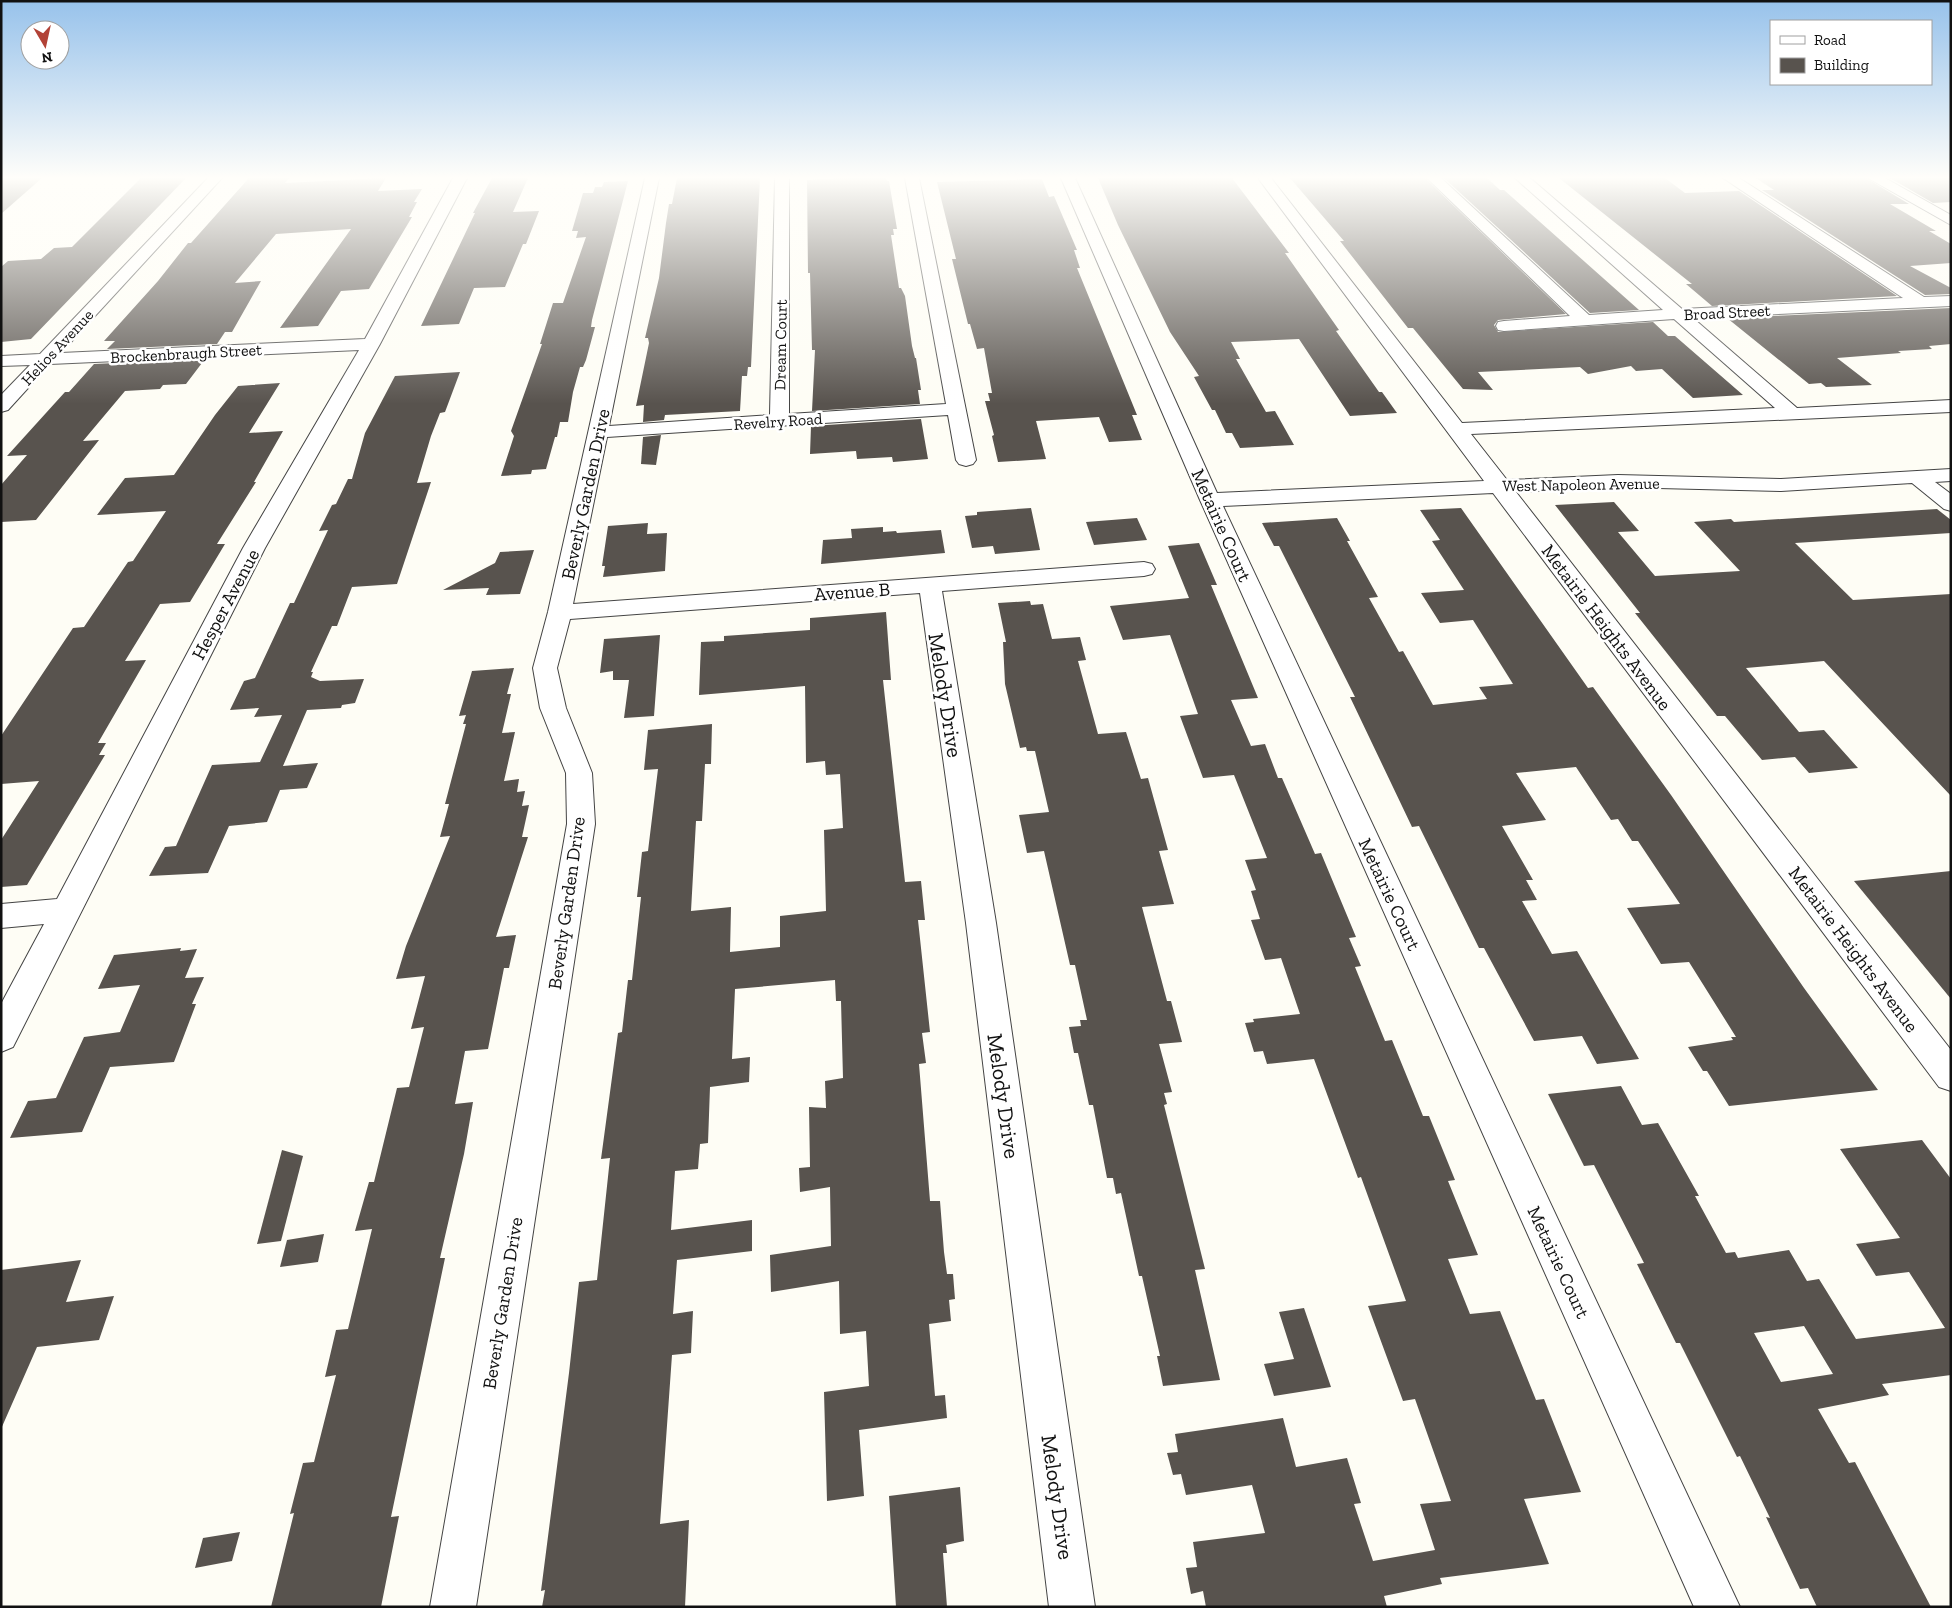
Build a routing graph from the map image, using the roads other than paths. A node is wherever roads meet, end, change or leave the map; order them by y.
1 (145, 253) edge
2 (419, 253) edge
3 (636, 253) edge
4 (781, 253) edge
5 (927, 253) edge
6 (1101, 253) edge
7 (1321, 253) edge
8 (1513, 253) edge
9 (1608, 253) edge
10 (1844, 253) edge
11 (1951, 302) edge
12 (1921, 303) junction
13 (1679, 314) junction
14 (1585, 321) junction
15 (1504, 326) dead end
16 (370, 344) junction
17 (45, 359) junction
18 (1, 361) edge
19 (1, 406) edge
20 (1951, 406) edge
21 (957, 409) junction
22 (1793, 414) junction
23 (779, 421) junction
24 (1456, 429) junction
25 (598, 432) junction
26 (966, 460) dead end
27 (1951, 475) edge
28 (1918, 478) junction
29 (1499, 486) junction
30 (1210, 500) junction
31 (1951, 505) edge
32 (1144, 569) dead end
33 (930, 586) junction
34 (560, 612) junction
35 (68, 910) junction
36 (1, 916) edge
37 (1, 1037) edge
38 (1951, 1076) edge
39 (453, 1607) edge
40 (1072, 1607) edge
41 (1716, 1607) edge

1 - 17 street, Helios Avenue
2 - 16 street, Hesper Avenue
3 - 25 street, Beverly Garden Drive
4 - 23 street, Dream Court
5 - 21 street
6 - 30 street, Metairie Court
7 - 24 street, Metairie Heights Avenue
8 - 14 street
9 - 13 street
10 - 12 street
11 - 12 street, Broad Street
12 - 13 street, Broad Street
13 - 14 street, Broad Street
13 - 22 street
14 - 15 street, Broad Street
16 - 17 street, Brockenbraugh Street
16 - 35 street, Hesper Avenue
17 - 18 street, Brockenbraugh Street
17 - 19 street, Helios Avenue
20 - 22 street
21 - 23 street, Revelry Road
21 - 26 street
22 - 24 street
23 - 25 street, Revelry Road
24 - 29 street, Metairie Heights Avenue
25 - 34 street, Beverly Garden Drive
27 - 28 street, West Napoleon Avenue
28 - 29 street, West Napoleon Avenue
28 - 31 street
29 - 30 street, West Napoleon Avenue
29 - 38 street, Metairie Heights Avenue
30 - 41 street, Metairie Court
32 - 33 street, Avenue B
33 - 34 street, Avenue B
33 - 40 street, Melody Drive
34 - 39 street, Beverly Garden Drive
35 - 36 street
35 - 37 street, Hesper Avenue

